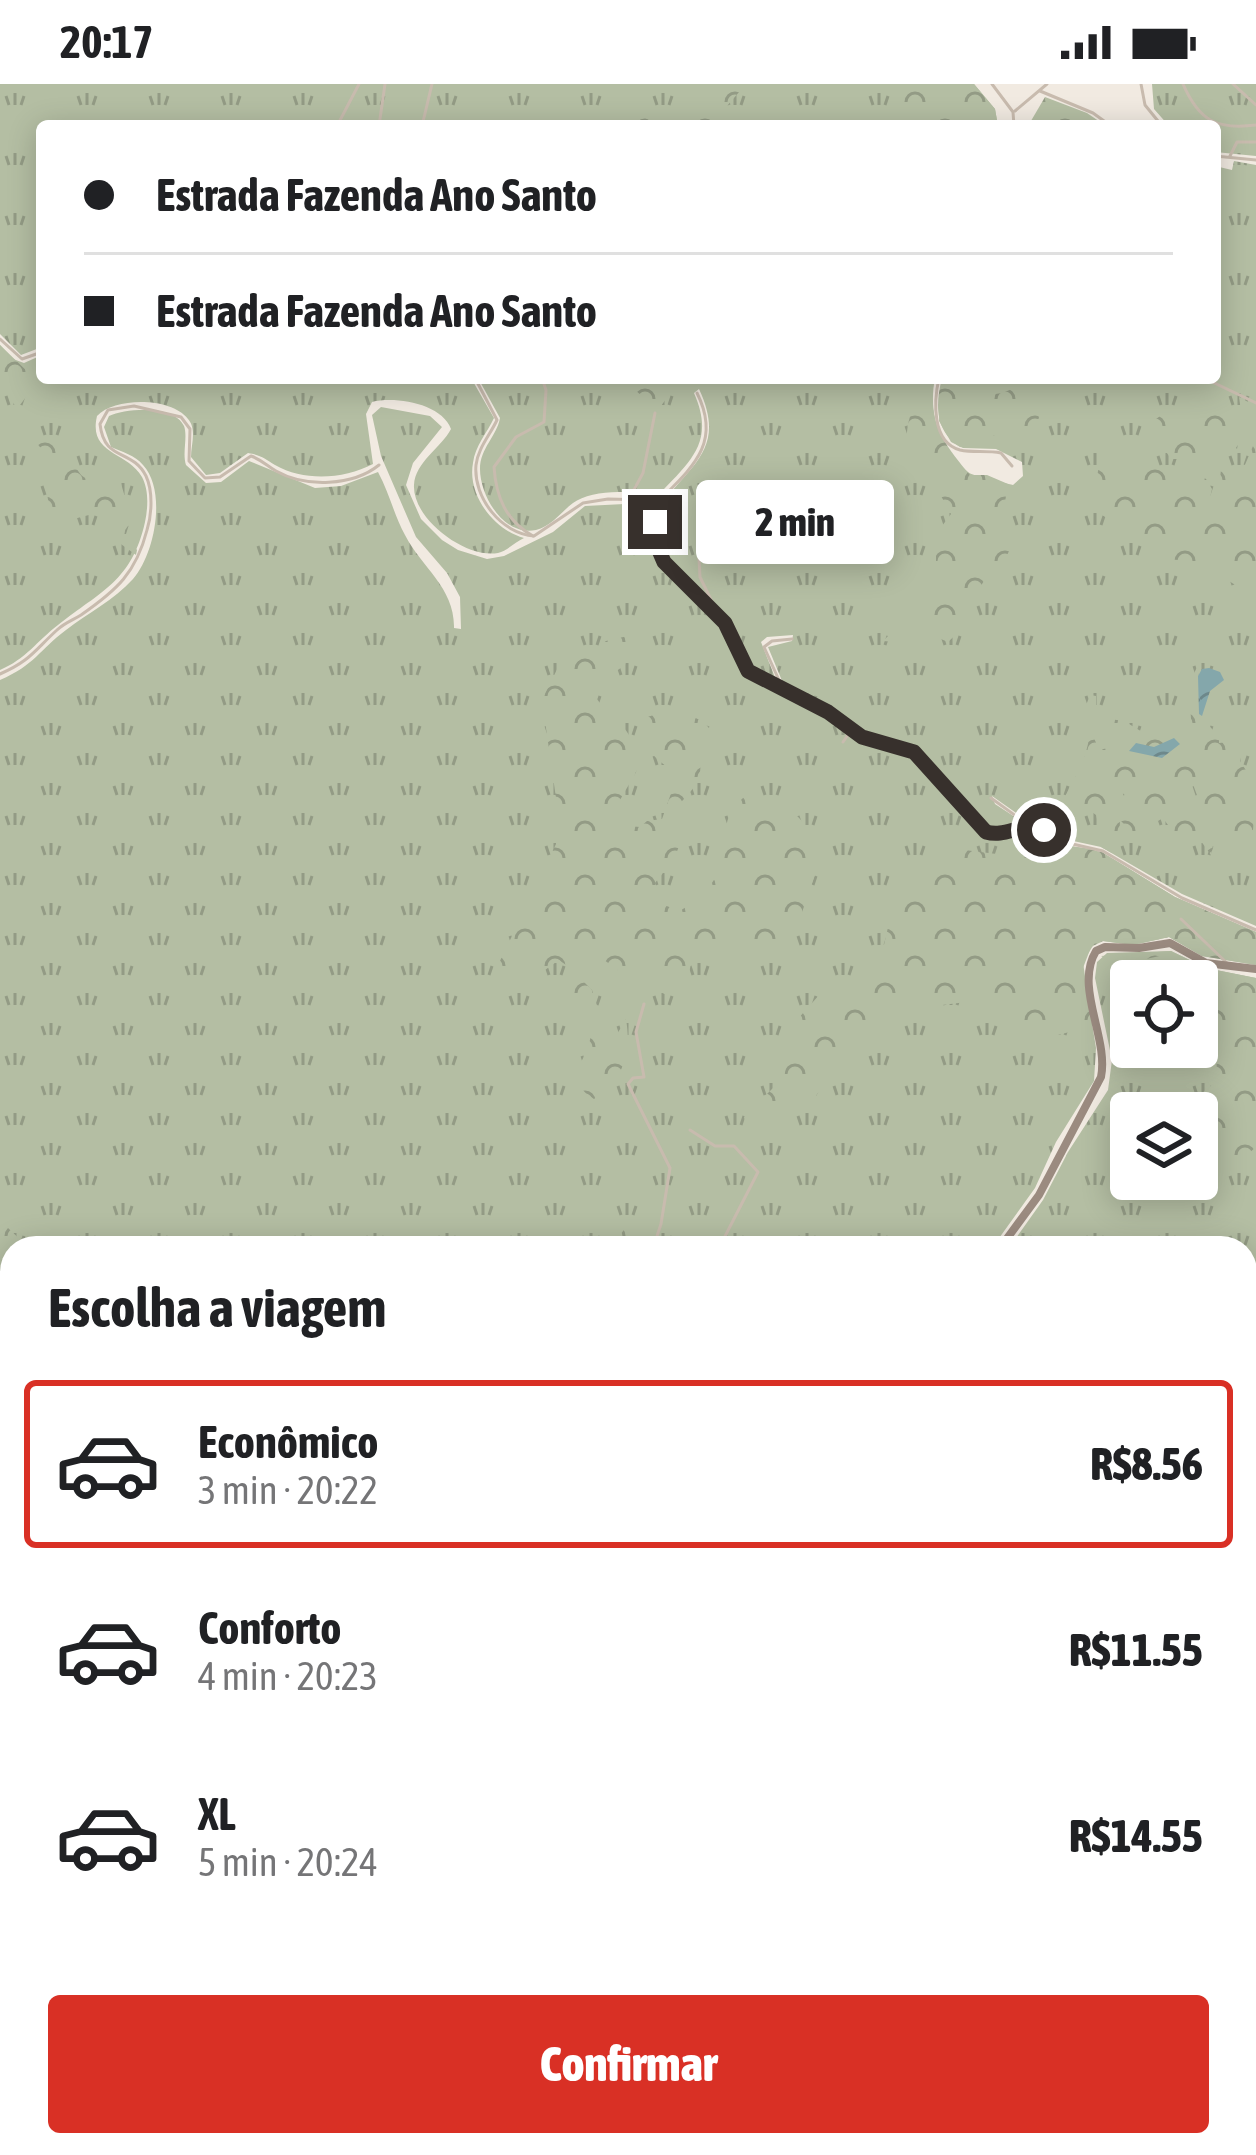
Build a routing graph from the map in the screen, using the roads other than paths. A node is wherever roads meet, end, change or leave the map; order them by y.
1 (359, 84) edge
2 (385, 84) edge
3 (432, 84) edge
4 (992, 84) edge
5 (1047, 84) edge
6 (1141, 84) edge
7 (1184, 84) edge
8 (1233, 84) edge
9 (1040, 91) junction
10 (1256, 105) edge
11 (1013, 112) junction
12 (340, 120) edge
13 (380, 120) edge
14 (423, 120) edge
15 (1014, 120) edge
16 (1103, 120) edge
17 (1157, 120) edge
18 (1214, 120) edge
19 (1221, 123) edge
20 (1256, 125) edge
21 (1256, 142) edge
22 (1221, 156) edge
23 (1230, 157) junction
24 (1256, 160) edge
25 (0, 339) edge
26 (36, 354) edge
27 (479, 384) edge
28 (544, 384) edge
29 (939, 384) edge
30 (1216, 384) edge
31 (697, 393) dead end
32 (1256, 404) edge
33 (655, 413) dead end
34 (380, 465) dead end
35 (1012, 466) dead end
36 (630, 499) junction
37 (654, 506) junction
38 (534, 536) junction
39 (699, 559) dead end
40 (716, 612) junction
41 (792, 639) dead end
42 (0, 674) edge
43 (784, 691) junction
44 (852, 730) junction
45 (843, 742) dead end
46 (991, 798) dead end
47 (1030, 825) junction
48 (1181, 919) dead end
49 (1256, 929) edge
50 (1229, 965) junction
51 (1256, 969) edge
52 (644, 1004) dead end
53 (690, 1130) dead end
54 (658, 1236) edge
55 (725, 1236) edge
56 (1009, 1236) edge

1 - 12 street
2 - 13 street
3 - 14 street
4 - 11 street
5 - 9 street
6 - 17 street
7 - 18 street
8 - 10 street
9 - 11 street
9 - 16 street
11 - 15 street
19 - 20 street
21 - 23 street
22 - 23 street
23 - 24 street
25 - 26 street
27 - 38 street
28 - 38 street
29 - 35 street
30 - 32 street
31 - 37 street
33 - 36 street
34 - 42 street
36 - 37 street
36 - 38 street
37 - 40 street
39 - 40 street
40 - 43 street
41 - 43 street
43 - 44 street
44 - 45 street
44 - 47 street
46 - 47 street
47 - 49 street
48 - 50 street
50 - 51 street
50 - 56 street
52 - 54 street
53 - 55 street

